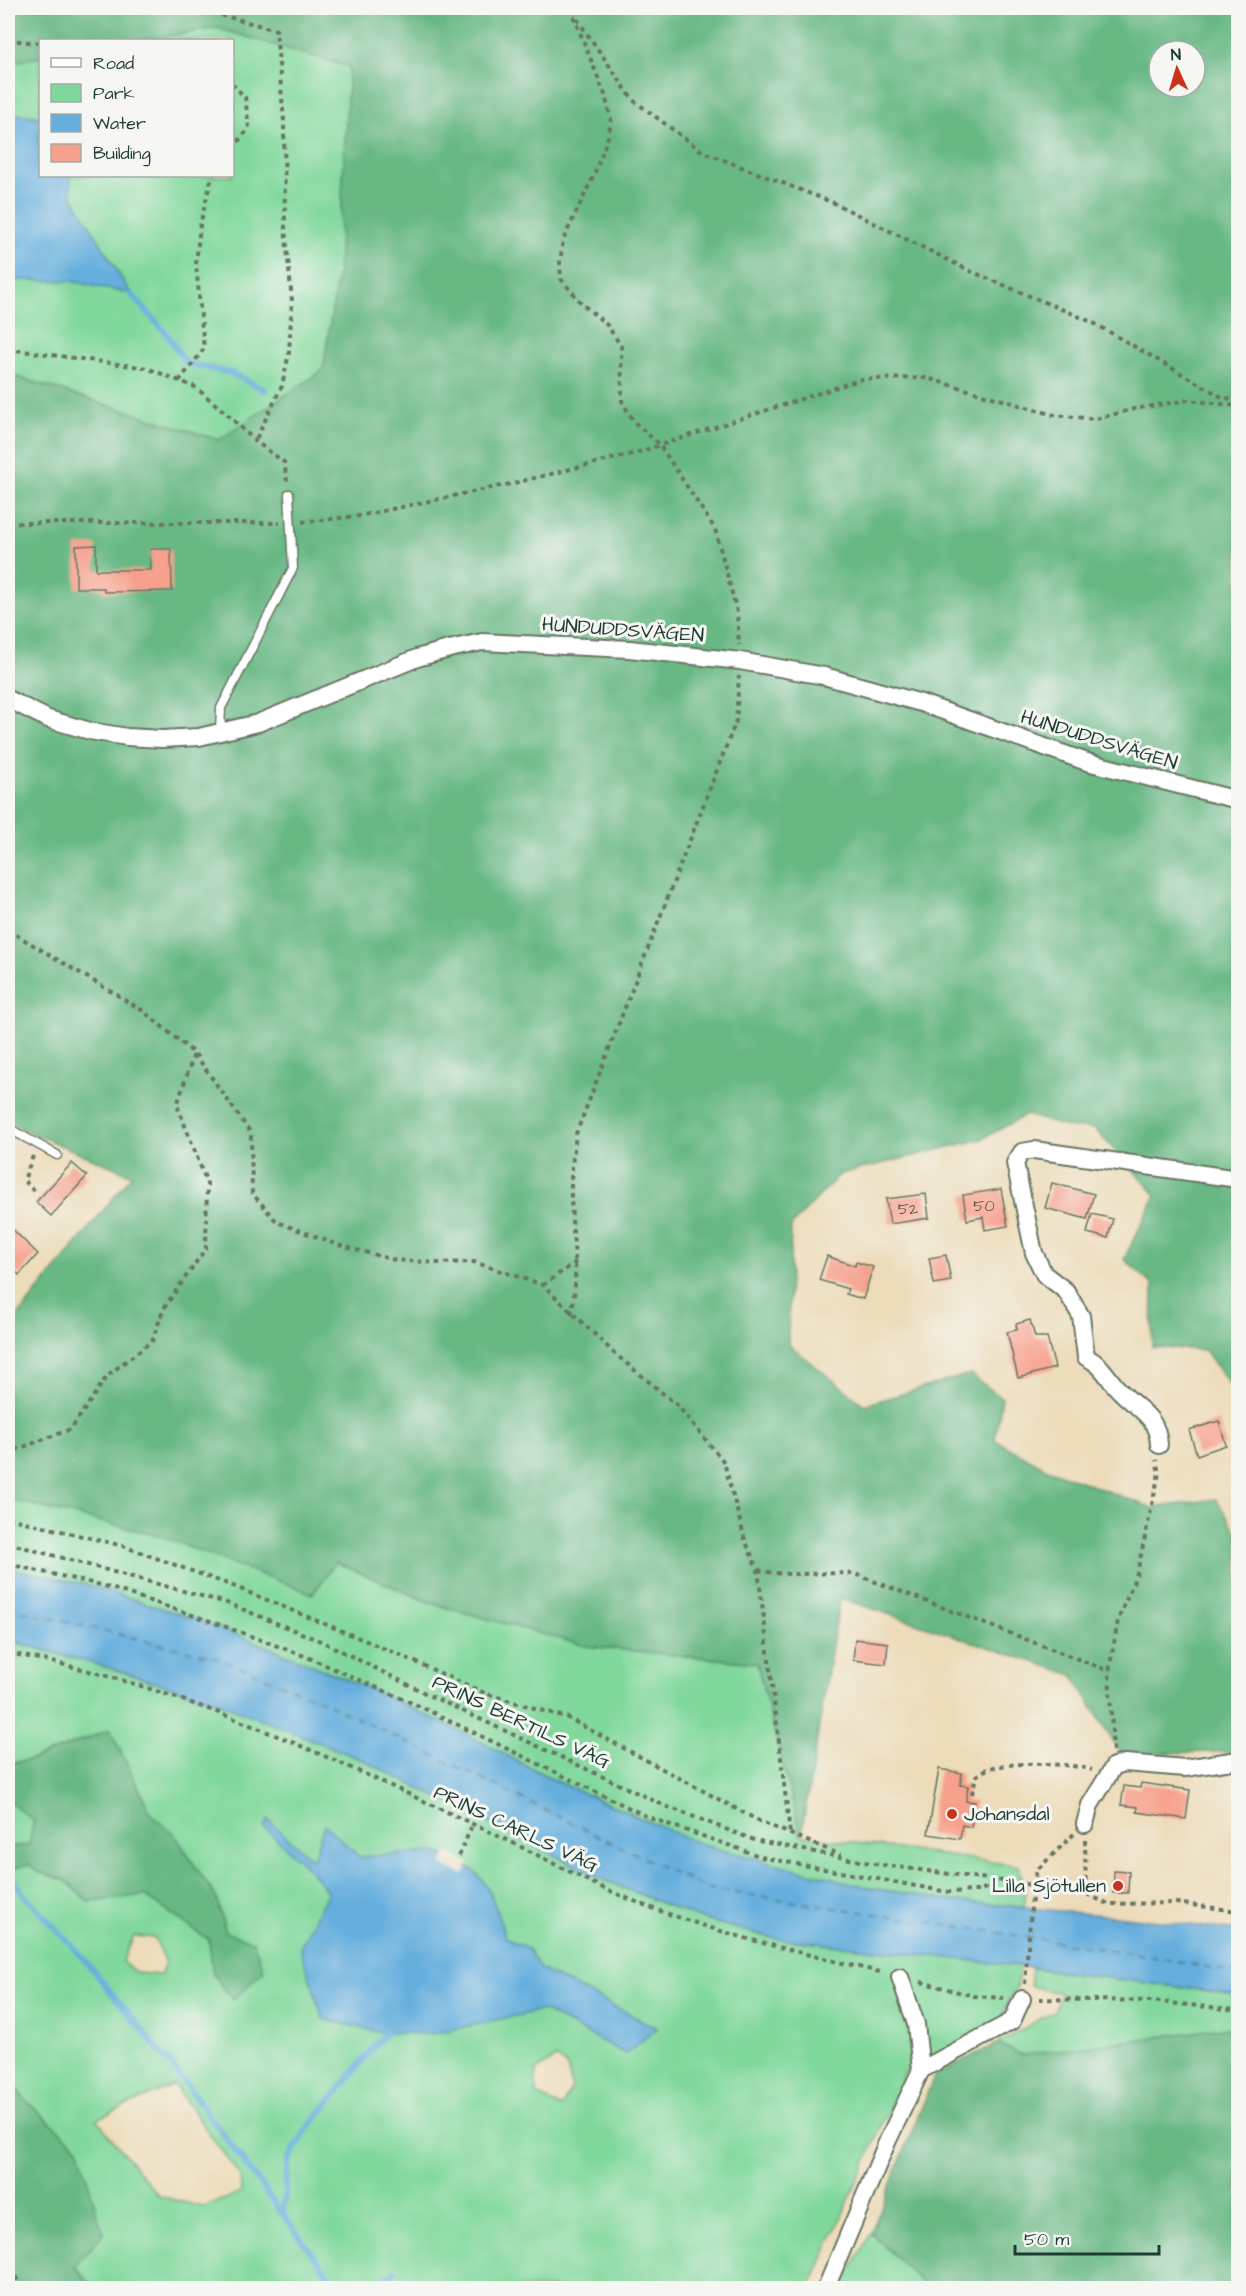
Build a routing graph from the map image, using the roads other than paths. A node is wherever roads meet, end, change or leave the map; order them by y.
1 (289, 494) road end
2 (8, 699) edge
3 (220, 734) junction
4 (1239, 800) edge
5 (8, 1128) edge
6 (57, 1155) dead end
7 (1239, 1179) edge
8 (1159, 1445) road end
9 (1239, 1760) edge
10 (1084, 1824) road end
11 (900, 1977) road end
12 (1022, 1999) road end
13 (921, 2070) junction
14 (826, 2289) edge

1 - 3 lane
2 - 3 street, HUNDUDDSVÄGEN
3 - 4 street, HUNDUDDSVÄGEN
5 - 6 lane
7 - 8 street
9 - 10 street
11 - 13 street
12 - 13 street
13 - 14 street

